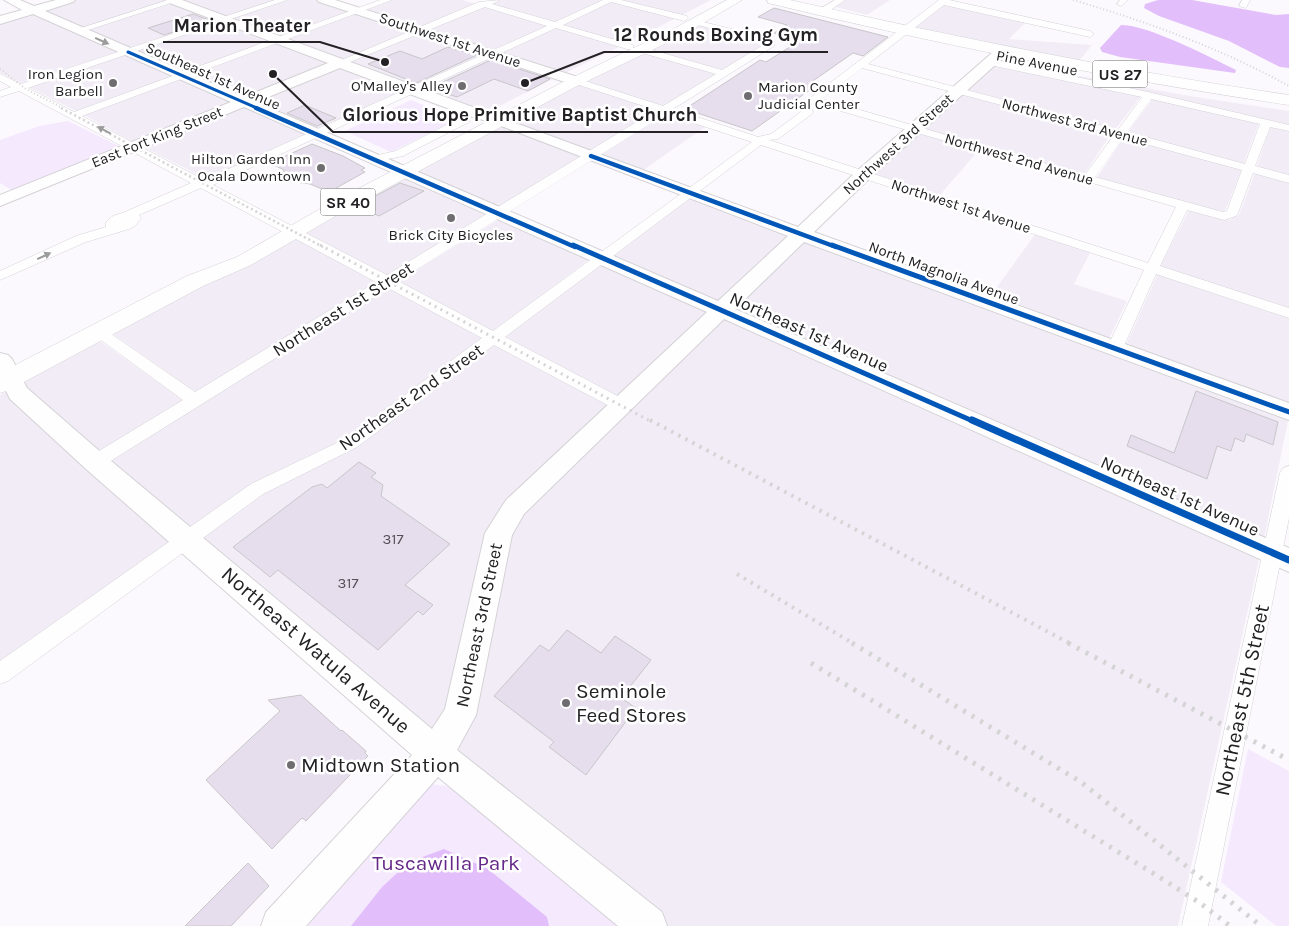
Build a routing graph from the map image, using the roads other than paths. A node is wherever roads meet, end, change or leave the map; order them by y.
1 (10, 0) edge
2 (69, 0) edge
3 (174, 0) edge
4 (283, 0) edge
5 (323, 0) edge
6 (388, 0) edge
7 (470, 0) edge
8 (496, 0) edge
9 (611, 0) edge
10 (719, 0) edge
11 (736, 0) edge
12 (773, 0) edge
13 (841, 0) edge
14 (944, 1) edge
15 (485, 4) junction
16 (32, 10) junction
17 (358, 11) junction
18 (823, 12) junction
19 (225, 19) junction
20 (0, 20) edge
21 (691, 20) junction
22 (1033, 22) junction
23 (555, 25) junction
24 (79, 30) junction
25 (420, 30) junction
26 (1024, 30) dead end
27 (905, 31) junction
28 (1090, 34) dead end
29 (278, 39) junction
30 (636, 48) junction
31 (128, 52) junction
32 (493, 54) junction
33 (994, 59) junction
34 (342, 62) junction
35 (862, 65) junction
36 (723, 73) junction
37 (182, 75) junction
38 (0, 77) edge
39 (570, 79) junction
40 (22, 87) junction
41 (958, 90) junction
42 (414, 91) junction
43 (0, 94) edge
44 (1148, 95) junction
45 (814, 100) junction
46 (242, 102) junction
47 (1286, 102) edge
48 (665, 109) junction
49 (468, 111) junction
50 (74, 114) junction
51 (494, 119) junction
52 (1266, 123) junction
53 (1289, 128) edge
54 (915, 130) junction
55 (316, 134) junction
56 (1119, 134) junction
57 (760, 140) junction
58 (134, 146) junction
59 (592, 156) junction
60 (373, 159) junction
61 (397, 169) junction
62 (1249, 169) junction
63 (864, 174) junction
64 (1289, 179) edge
65 (1088, 180) junction
66 (206, 184) junction
67 (690, 192) junction
68 (0, 201) edge
69 (1183, 206) junction
70 (500, 213) junction
71 (288, 228) junction
72 (800, 234) junction
73 (600, 258) junction
74 (1152, 268) junction
75 (0, 276) edge
76 (389, 282) junction
77 (721, 310) junction
78 (1289, 313) edge
79 (99, 332) junction
80 (494, 338) junction
81 (1115, 348) junction
82 (3, 374) edge
83 (195, 400) junction
84 (621, 405) junction
85 (1289, 412) edge
86 (95, 462) junction
87 (1289, 473) edge
88 (188, 540) junction
89 (1281, 557) edge
90 (0, 674) edge
91 (436, 754) junction
92 (280, 926) edge
93 (648, 926) edge
94 (1195, 926) edge

1 - 16 main road, Southeast 1st Avenue
2 - 16 main road
3 - 19 main road, North Magnolia Avenue
3 - 24 street
4 - 19 street
5 - 17 main road, Southwest 1st Avenue
6 - 17 street
7 - 15 street
8 - 15 street
9 - 21 street
9 - 23 street
10 - 21 main road, SR 40
11 - 21 main road, SR 40
12 - 18 main road, Pine Avenue / US 27
13 - 18 street
14 - 22 street
14 - 27 street
15 - 23 street
15 - 25 street
16 - 20 main road
16 - 24 main road, Southeast 1st Avenue
17 - 25 main road, Southwest 1st Avenue
17 - 29 street
18 - 27 main road, Pine Avenue / US 27
19 - 29 main road, North Magnolia Avenue
19 - 31 street
21 - 30 main road, SR 40
21 - 30 main road, SR 40
21 - 36 street, Northeast 1st Street
22 - 26 street
22 - 28 street
23 - 30 street
23 - 32 street
24 -> 31 main road, Southeast 1st Avenue
25 - 32 main road, Southwest 1st Avenue
25 - 34 street
27 - 33 main road, Pine Avenue / US 27
27 - 35 street
27 - 47 main road, Pine Avenue / US 27
29 - 34 main road, North Magnolia Avenue
29 - 37 street
30 - 36 street
30 - 39 main road, SR 40
30 - 39 main road, SR 40
31 - 37 main road, Southeast 1st Avenue
31 - 40 street
32 - 39 main road, Southwest 1st Avenue
32 - 42 street
33 - 41 main road, Northwest 3rd Street
33 - 44 street
33 - 47 main road, Pine Avenue / US 27
34 - 42 main road, North Magnolia Avenue
34 - 46 main road, East Fort King Street
35 - 41 street, Northwest 3rd Avenue
35 - 45 street
36 - 48 street, Northeast 1st Street
37 - 46 main road, Southeast 1st Avenue
37 - 50 street
38 - 40 street
39 - 48 street, Northwest 1st Avenue
39 - 51 main road, SR 40
40 - 43 street
40 - 50 street
41 - 54 main road, Northwest 3rd Street
41 - 56 street, Northwest 3rd Avenue
42 - 49 main road, North Magnolia Avenue
42 - 55 street
44 - 52 street
44 - 56 street
45 - 54 street, Northwest 2nd Avenue
45 - 57 street, Northeast 2nd Street
46 - 55 main road, Southeast 1st Avenue
46 - 58 main road, East Fort King Street
48 - 57 street, Northwest 1st Avenue
48 - 59 street, Northeast 1st Street
49 - 51 main road, North Magnolia Avenue
49 - 60 street
58 -> 50 street
51 - 59 main road, North Magnolia Avenue
51 - 61 main road, SR 40
52 - 53 street
52 - 62 street
54 - 63 main road, Northwest 3rd Street
54 - 65 street, Northwest 2nd Avenue
55 - 60 main road, Northeast 1st Avenue
55 - 66 street
56 - 62 street, Northwest 3rd Avenue
56 - 65 street
57 - 63 street, Northwest 1st Avenue
57 - 67 street, Northeast 2nd Street
58 - 66 street
58 - 68 main road, East Fort King Street
59 - 67 main road, North Magnolia Avenue
59 - 70 street, Northeast 1st Street
60 - 61 main road, Northeast 1st Avenue
61 - 70 main road, Northeast 1st Avenue
61 - 71 main road, SR 40
62 - 64 street, Northwest 3rd Avenue
62 - 69 street, Northwest 2nd Avenue
63 - 72 main road, Northwest 3rd Street
63 - 74 street, Northwest 1st Avenue
65 - 69 street, Northwest 2nd Avenue
66 - 71 street
75 -> 66 street
67 - 72 main road, North Magnolia Avenue
67 - 73 street, Northeast 2nd Street
69 - 74 street
70 - 73 main road, Northeast 1st Avenue
70 - 76 street, Northeast 1st Street
71 - 76 street
71 - 79 main road, SR 40
72 - 77 main road, Northeast 3rd Street
72 - 81 main road, North Magnolia Avenue
73 - 77 main road, Northeast 1st Avenue
73 - 80 street, Northeast 2nd Street
74 - 78 street, Northwest 1st Avenue
74 - 81 street
76 - 80 street
76 - 83 street, Northeast 1st Street
77 - 84 main road, Northeast 3rd Street
77 - 89 main road, Northeast 1st Avenue
79 - 82 main road, SR 40
79 - 83 street
80 - 84 street
80 - 88 street, Northeast 2nd Street
81 - 85 main road, North Magnolia Avenue
82 - 86 main road, Northeast Watula Avenue
83 - 86 street, Northeast 1st Street
84 - 91 main road, Northeast 3rd Street
86 - 88 main road, Northeast Watula Avenue
87 - 89 street, Northeast 5th Street
88 - 90 street, Northeast 2nd Street
88 - 91 main road, Northeast Watula Avenue
89 - 94 street, Northeast 5th Street
91 - 92 main road, Northeast 3rd Street
91 - 93 main road, Northeast Watula Avenue

